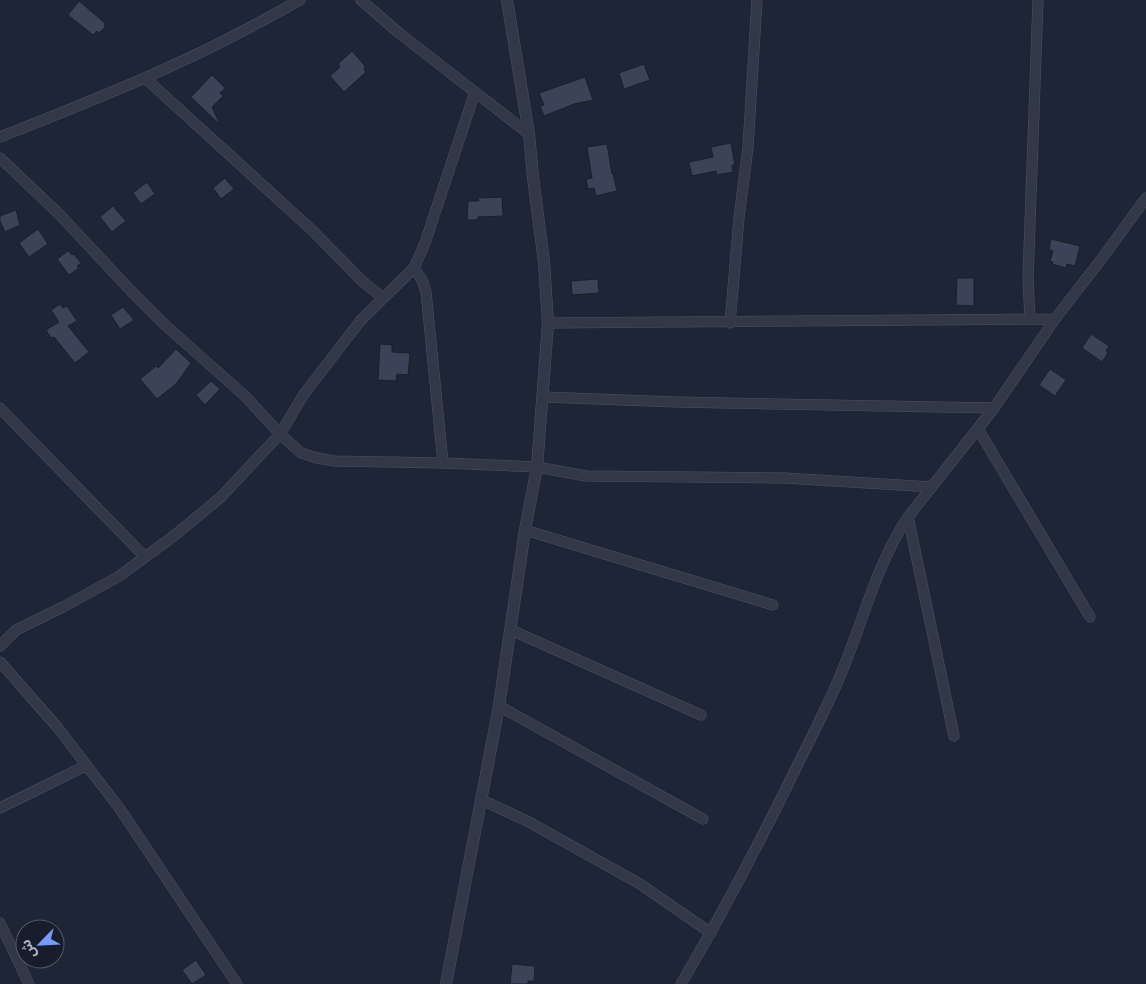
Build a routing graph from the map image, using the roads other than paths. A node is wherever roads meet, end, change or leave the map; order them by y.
1 (300, 0) edge
2 (361, 0) edge
3 (506, 0) edge
4 (757, 0) edge
5 (1038, 0) edge
6 (145, 78) junction
7 (475, 92) junction
8 (529, 134) junction
9 (0, 137) edge
10 (0, 158) edge
11 (1146, 198) edge
12 (414, 268) junction
13 (383, 298) junction
14 (1030, 318) junction
15 (1055, 319) junction
16 (548, 323) junction
17 (730, 323) junction
18 (543, 397) junction
19 (0, 408) edge
20 (994, 408) junction
21 (978, 430) junction
22 (280, 434) junction
23 (443, 462) junction
24 (536, 467) junction
25 (932, 487) junction
26 (908, 517) junction
27 (525, 530) junction
28 (146, 557) junction
29 (773, 605) dead end
30 (1090, 617) dead end
31 (511, 630) junction
32 (0, 646) edge
33 (0, 662) edge
34 (499, 706) junction
35 (700, 715) dead end
36 (954, 736) dead end
37 (85, 766) junction
38 (482, 800) junction
39 (0, 808) edge
40 (703, 819) dead end
41 (0, 923) edge
42 (711, 932) junction
43 (28, 984) edge
44 (237, 984) edge
45 (446, 984) edge
46 (681, 984) edge

1 - 6 street
2 - 7 street
3 - 8 street
4 - 17 street
5 - 14 street
6 - 9 street
6 - 13 street
7 - 8 street
7 - 12 street
8 - 16 street
10 - 22 street
11 - 15 street
12 - 13 street
12 - 23 street
13 - 22 street
14 - 15 street
14 - 17 street
15 - 20 street
16 - 17 street
16 - 18 street
18 - 20 street
18 - 24 street
19 - 28 street
20 - 21 street
21 - 25 street
21 - 30 street
22 - 23 street
22 - 28 street
23 - 24 street
24 - 25 street
24 - 27 street
25 - 26 street
26 - 36 street
26 - 42 street
27 - 29 street
27 - 31 street
28 - 32 street
31 - 34 street
31 - 35 street
33 - 37 street
34 - 38 street
34 - 40 street
37 - 39 street
37 - 44 street
38 - 42 street
38 - 45 street
41 - 43 street
42 - 46 street

